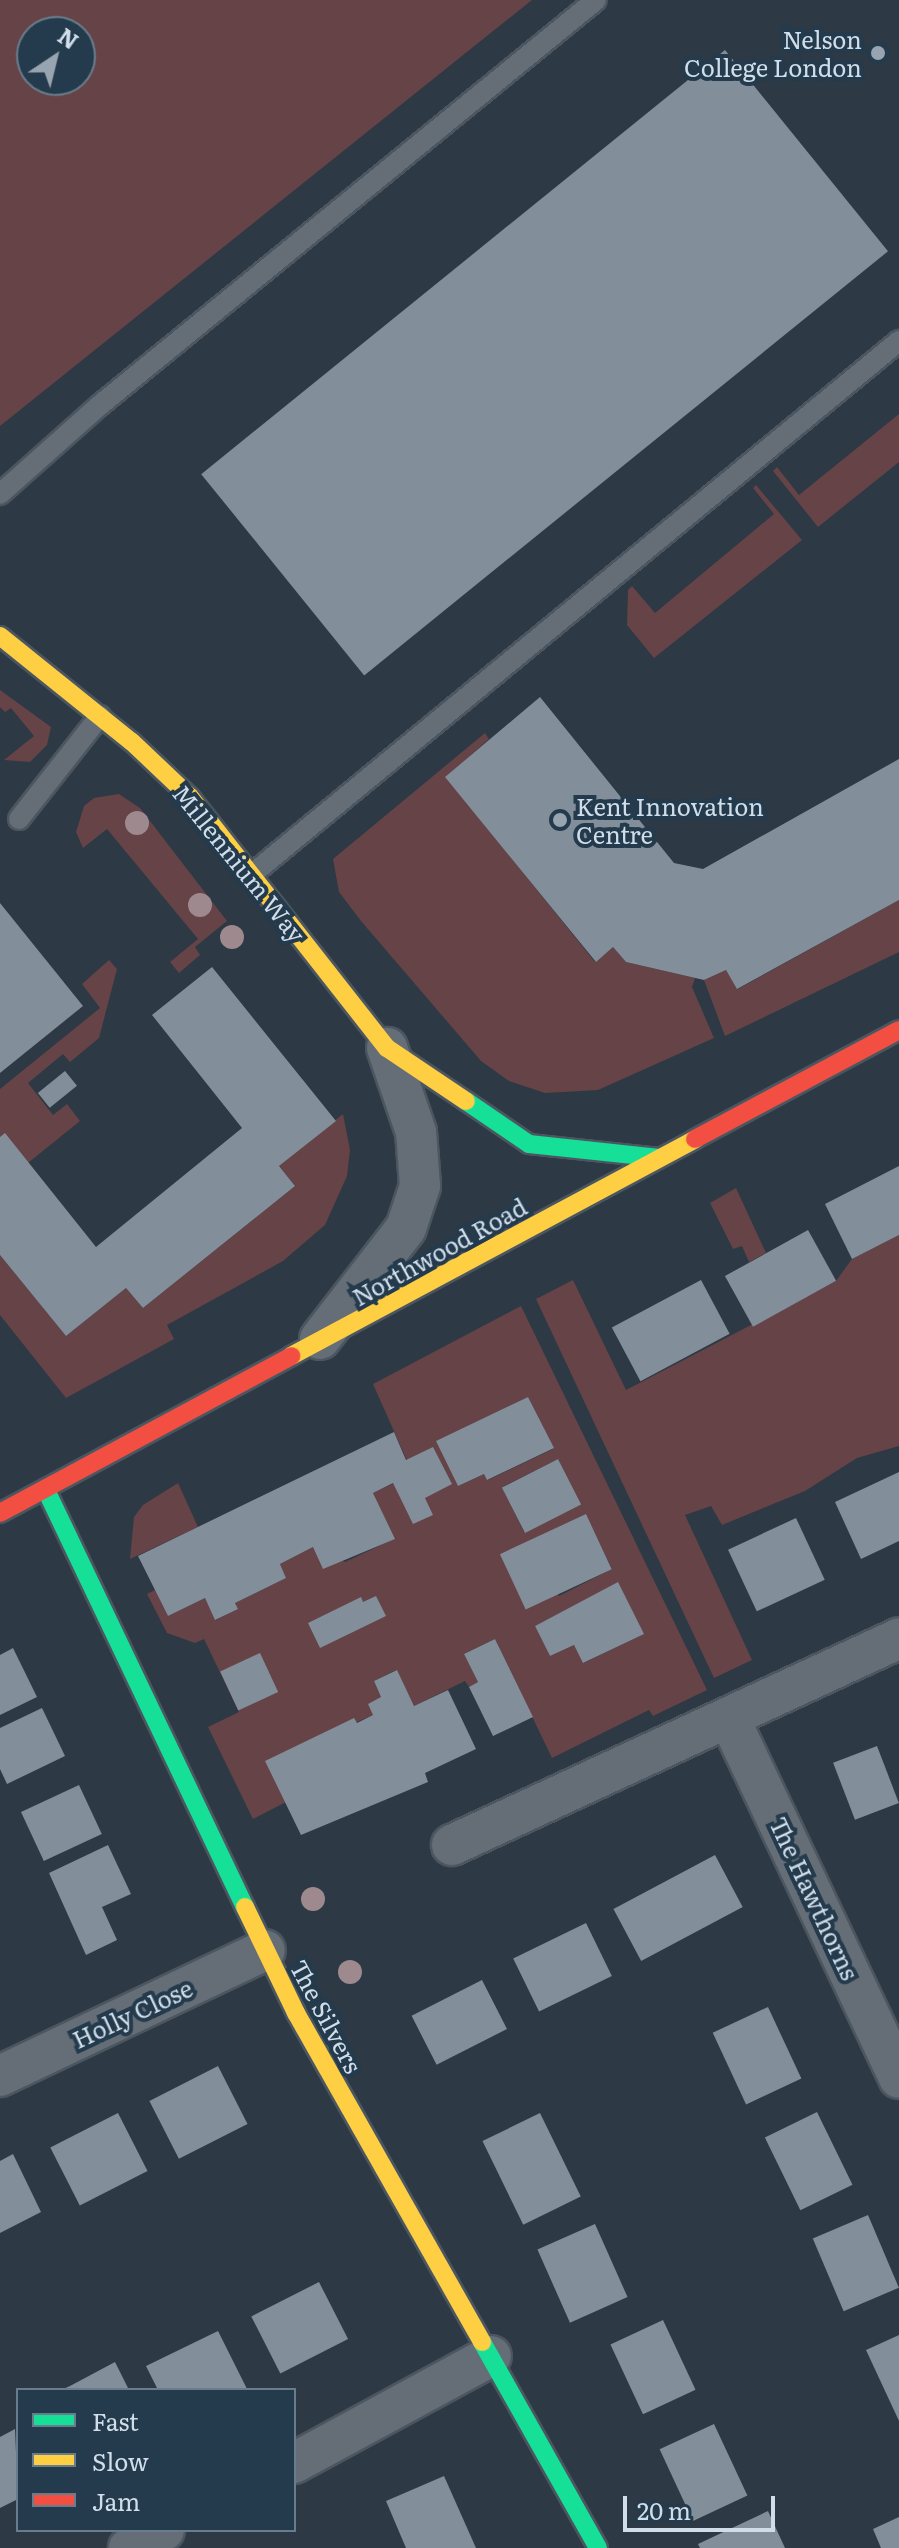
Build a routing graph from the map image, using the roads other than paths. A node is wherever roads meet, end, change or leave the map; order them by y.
1 (596, 0) edge
2 (899, 341) edge
3 (0, 494) edge
4 (0, 636) edge
5 (100, 716) junction
6 (19, 819) dead end
7 (251, 875) junction
8 (899, 1030) edge
9 (387, 1048) junction
10 (659, 1158) junction
11 (312, 1348) junction
12 (46, 1490) junction
13 (0, 1513) edge
14 (899, 1638) edge
15 (729, 1718) junction
16 (452, 1845) dead end
17 (265, 1950) junction
18 (0, 2076) edge
19 (899, 2078) edge
20 (491, 2356) junction
21 (296, 2462) edge
22 (160, 2532) edge
23 (129, 2548) edge
24 (598, 2548) edge

1 - 3 lane
2 - 7 lane
4 - 5 street, Millennium Way
5 - 6 lane
5 - 7 street, Millennium Way
7 - 9 street, Millennium Way
8 - 10 street, Northwood Road
9 - 10 street, Millennium Way
9 - 11 street, Millennium Way
10 - 11 street, Northwood Road
11 - 12 street, Northwood Road
12 - 13 street, Northwood Road
12 - 17 street, The Silvers
14 - 15 street
15 - 16 street
15 - 19 street, The Hawthorns
17 - 18 street, Holly Close
17 - 20 street, The Silvers
20 - 21 street
20 - 24 street, The Silvers
22 - 23 street

